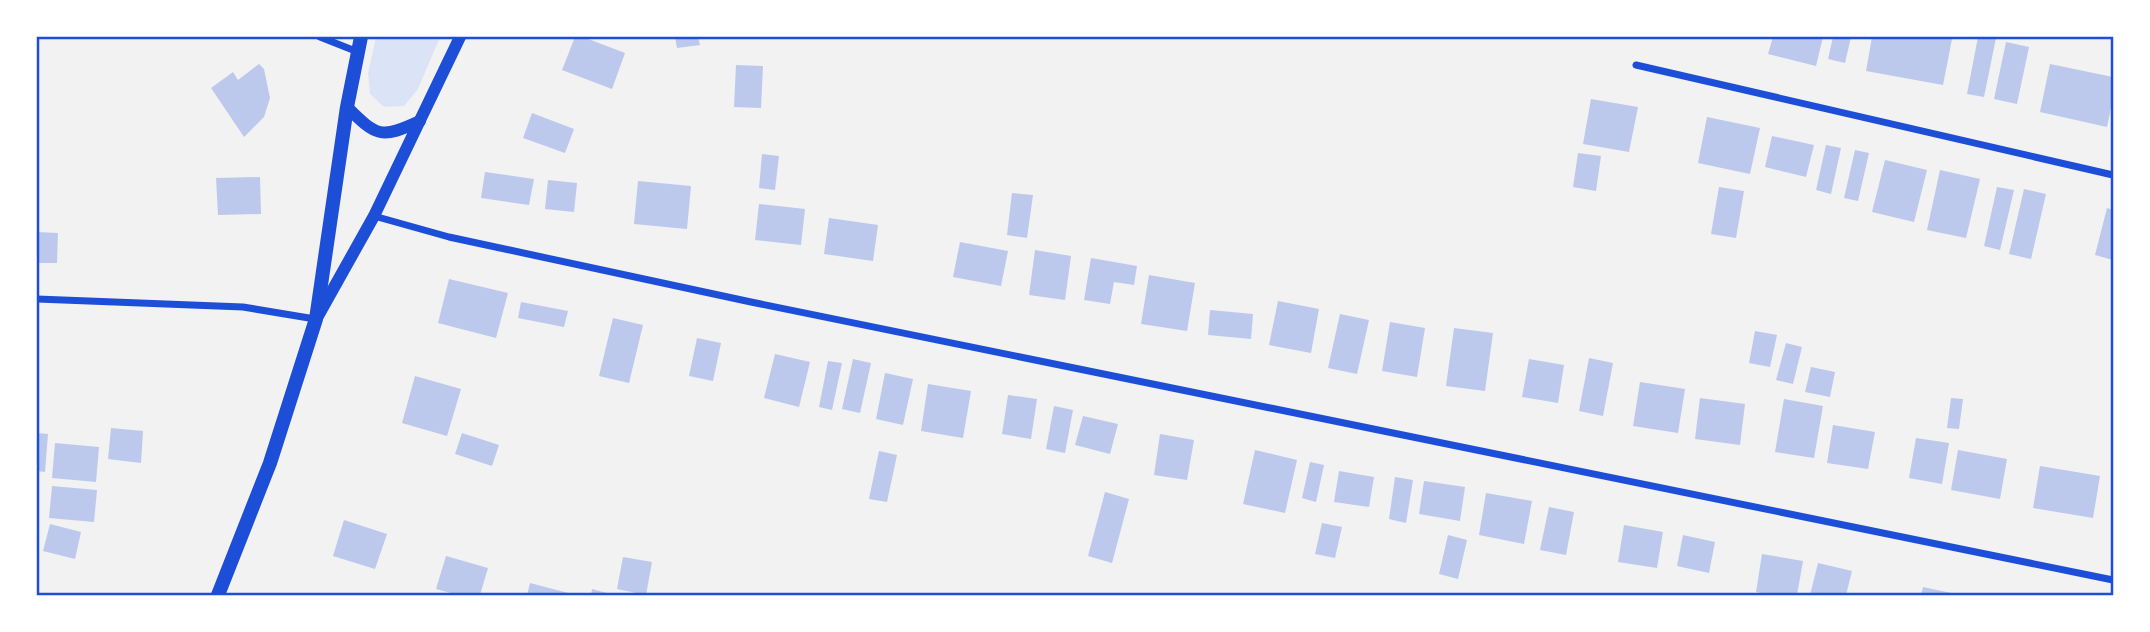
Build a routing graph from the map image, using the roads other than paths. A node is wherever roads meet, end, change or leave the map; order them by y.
1 (320, 37) edge
2 (361, 37) edge
3 (460, 37) edge
4 (358, 52) junction
5 (1636, 65) dead end
6 (347, 107) junction
7 (420, 121) junction
8 (2113, 175) edge
9 (374, 216) junction
10 (37, 299) edge
11 (316, 319) junction
12 (2113, 580) edge
13 (218, 595) edge

1 - 4 street
2 - 4 main road
3 - 7 street
4 - 6 main road
5 - 8 street
6 - 7 street
6 - 11 main road
7 - 9 street
9 - 11 street
9 - 12 street
10 - 11 street
11 - 13 main road

